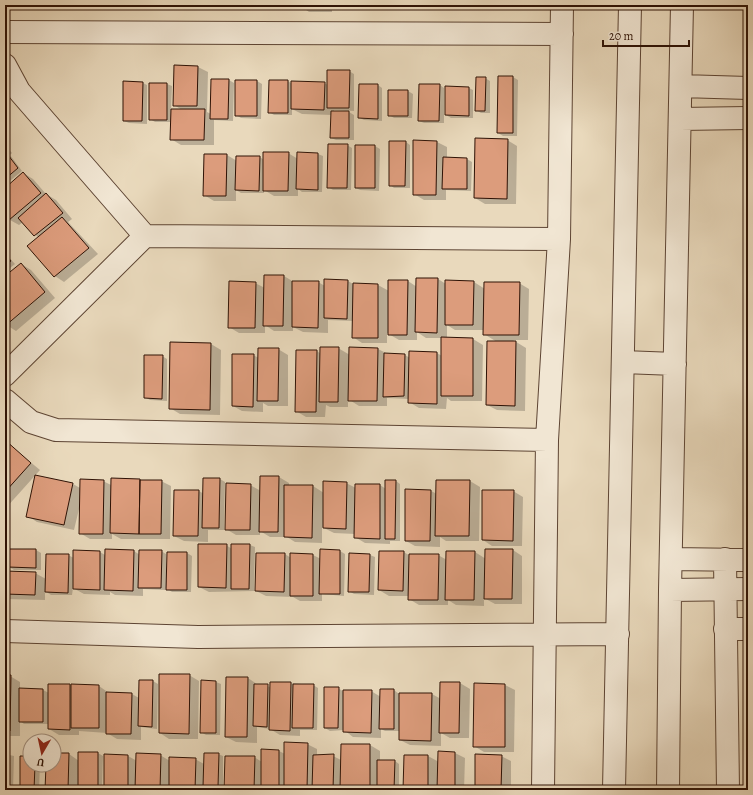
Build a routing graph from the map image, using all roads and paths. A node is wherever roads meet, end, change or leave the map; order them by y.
1 (562, 5) edge
2 (630, 5) edge
3 (682, 5) edge
4 (5, 32) edge
5 (562, 34) junction
6 (5, 65) edge
7 (680, 86) junction
8 (748, 88) edge
9 (680, 118) junction
10 (748, 118) edge
11 (145, 236) junction
12 (559, 239) junction
13 (623, 362) junction
14 (674, 364) junction
15 (5, 375) edge
16 (5, 400) edge
17 (547, 440) junction
18 (671, 559) junction
19 (725, 559) junction
20 (748, 560) edge
21 (726, 589) junction
22 (748, 589) edge
23 (670, 590) junction
24 (725, 629) junction
25 (748, 629) edge
26 (5, 631) edge
27 (618, 634) junction
28 (545, 635) junction
29 (543, 790) edge
30 (614, 790) edge
31 (668, 790) edge
32 (728, 790) edge

1 - 5 street
2 - 13 street
3 - 7 street
4 - 5 street
5 - 12 street
6 - 11 street
7 - 8 street
7 - 9 street
9 - 10 street
9 - 14 street
11 - 12 street
11 - 15 street
12 - 17 street
13 - 14 street
13 - 27 street
14 - 18 street
16 - 17 street
17 - 28 street
18 - 19 street
18 - 23 street
19 - 20 street
19 - 21 street
21 - 22 street
21 - 23 street
21 - 24 street
23 - 31 street
24 - 25 street
24 - 32 street
26 - 28 street
27 - 28 street
27 - 30 street
28 - 29 street

